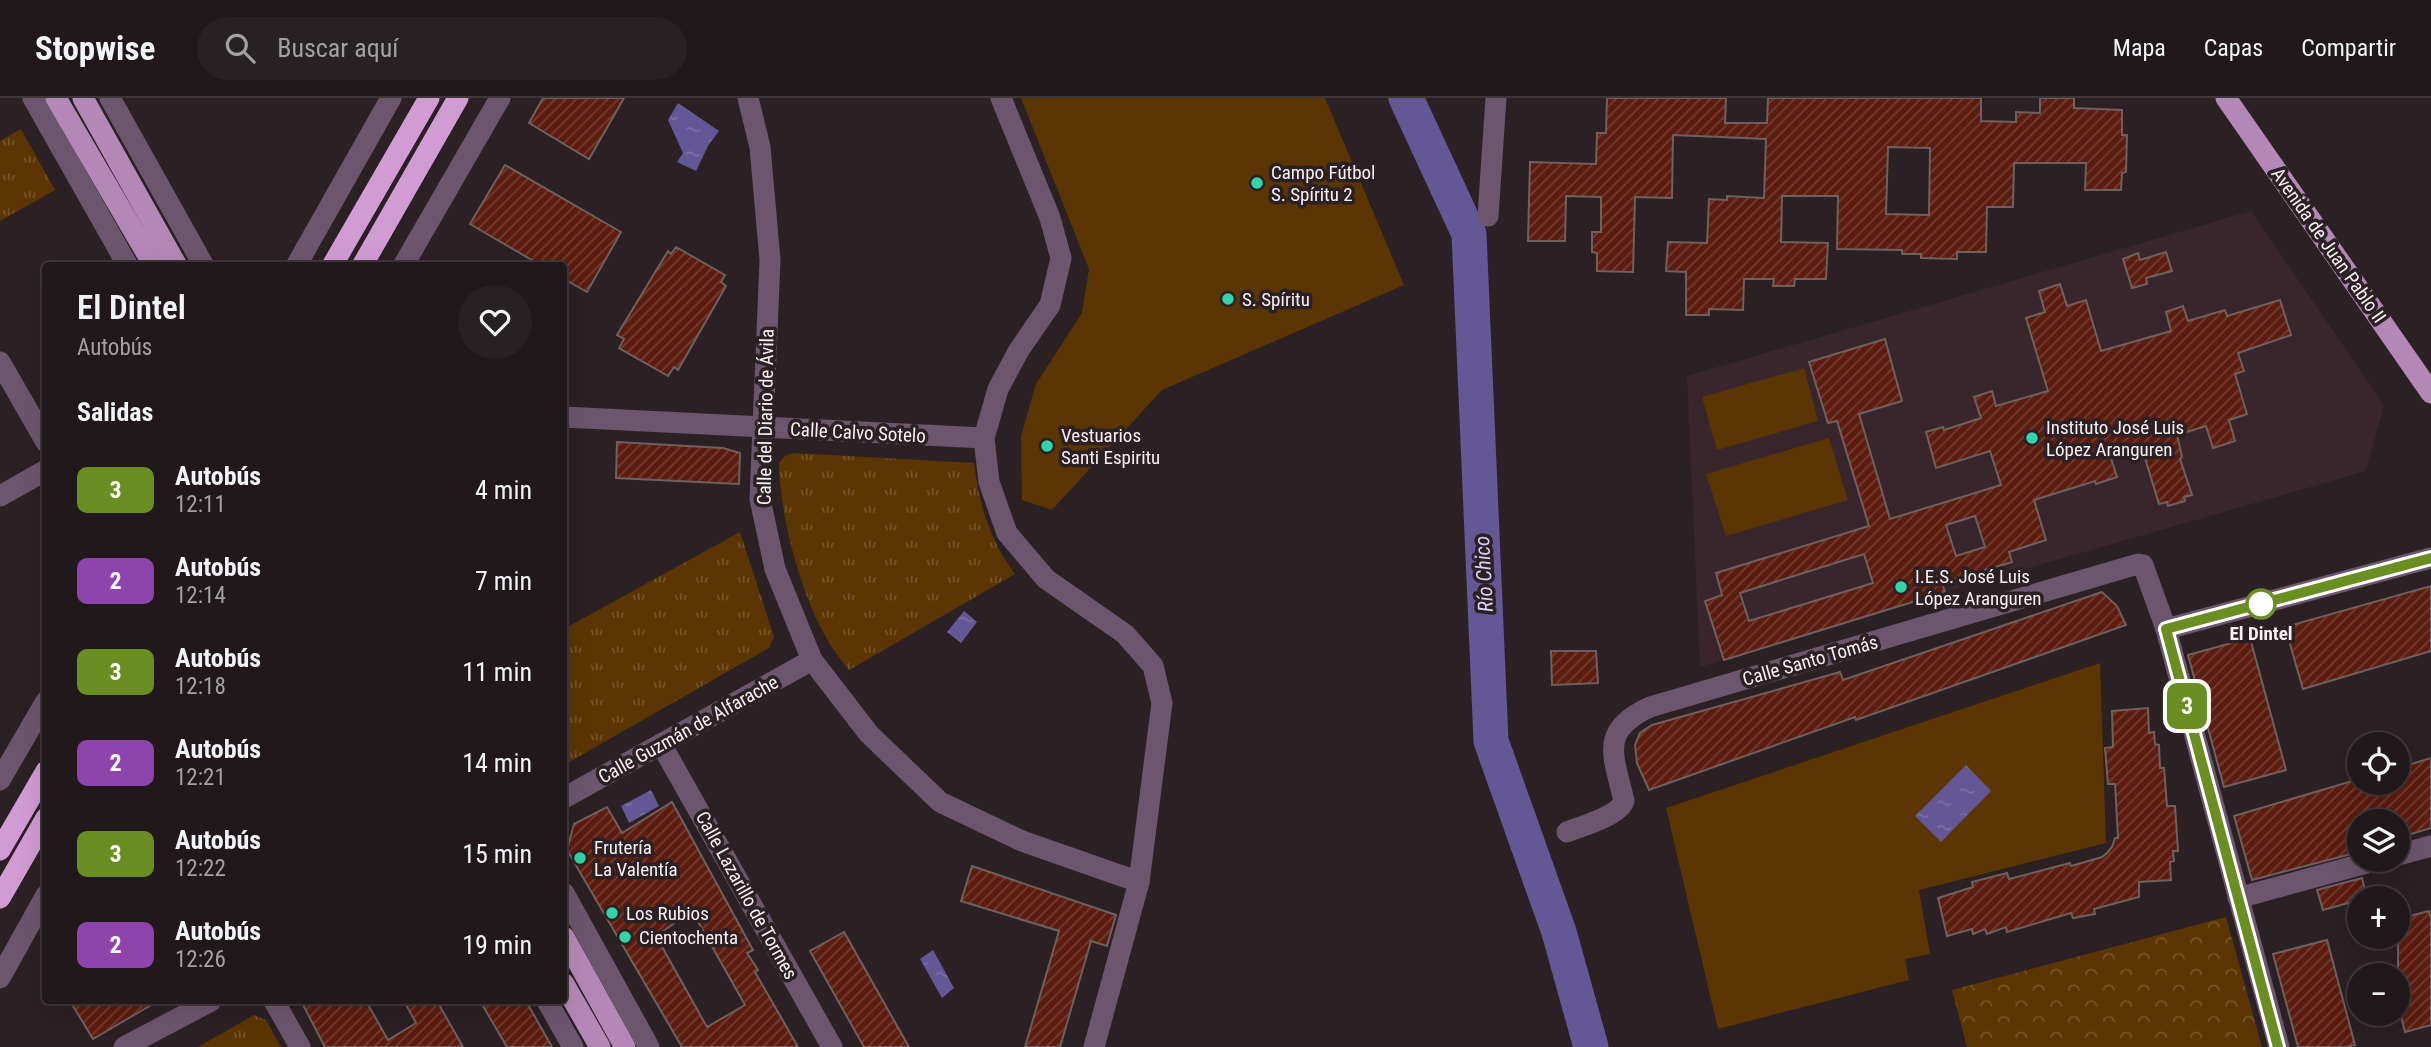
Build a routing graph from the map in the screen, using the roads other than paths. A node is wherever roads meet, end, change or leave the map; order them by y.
1 (33, 98) edge
2 (56, 98) edge
3 (83, 98) edge
4 (110, 98) edge
5 (391, 98) edge
6 (429, 98) edge
7 (458, 98) edge
8 (500, 98) edge
9 (748, 98) edge
10 (1001, 98) edge
11 (1496, 98) edge
12 (2227, 98) edge
13 (1488, 216) dead end
14 (126, 262) edge
15 (152, 262) edge
16 (175, 262) edge
17 (202, 262) edge
18 (298, 262) edge
19 (334, 262) edge
20 (364, 262) edge
21 (405, 262) edge
22 (0, 362) edge
23 (2431, 393) edge
24 (567, 417) edge
25 (762, 427) junction
26 (42, 435) edge
27 (984, 438) junction
28 (42, 472) edge
29 (0, 496) edge
30 (2431, 558) edge
31 (2166, 629) junction
32 (812, 660) junction
33 (42, 708) edge
34 (661, 744) junction
35 (42, 778) edge
36 (0, 780) edge
37 (567, 796) edge
38 (42, 825) edge
39 (1567, 832) dead end
40 (2431, 846) edge
41 (0, 850) edge
42 (2410, 852) edge
43 (2347, 868) edge
44 (1139, 882) junction
45 (567, 897) edge
46 (0, 898) edge
47 (2238, 898) junction
48 (42, 902) edge
49 (567, 942) edge
50 (0, 978) edge
51 (567, 989) edge
52 (205, 1004) edge
53 (276, 1004) edge
54 (549, 1004) edge
55 (124, 1047) edge
56 (300, 1047) edge
57 (573, 1047) edge
58 (600, 1047) edge
59 (625, 1047) edge
60 (649, 1047) edge
61 (832, 1047) edge
62 (1094, 1047) edge
63 (2278, 1047) edge

1 - 14 street
2 - 15 main road
3 - 16 main road
4 - 17 street
5 - 18 street
6 - 19 highway
7 - 20 highway
8 - 21 street
9 - 25 street, Calle del Diario de Ávila
10 - 27 street
11 - 13 street
12 - 23 main road, Avenida de Juan Pablo II
22 - 26 street
24 - 25 street, Calle Calvo Sotelo
25 - 27 street, Calle Calvo Sotelo
25 - 32 street, Calle del Diario de Ávila
27 - 44 street
28 - 29 street
30 - 31 street
31 - 39 street, Calle Santo Tomás
31 - 47 street
32 - 34 street, Calle Guzmán de Alfarache
32 - 44 street, Calle del Diario de Ávila
33 - 36 street
34 - 37 street, Calle Guzmán de Alfarache
34 - 61 street, Calle Lazarillo de Tormes
35 - 41 highway
38 - 46 highway
40 - 42 street
43 - 47 street
44 - 62 street
45 - 60 street
47 - 63 street
48 - 50 street
49 - 59 main road
51 - 58 main road
52 - 55 street
53 - 56 street
54 - 57 street

